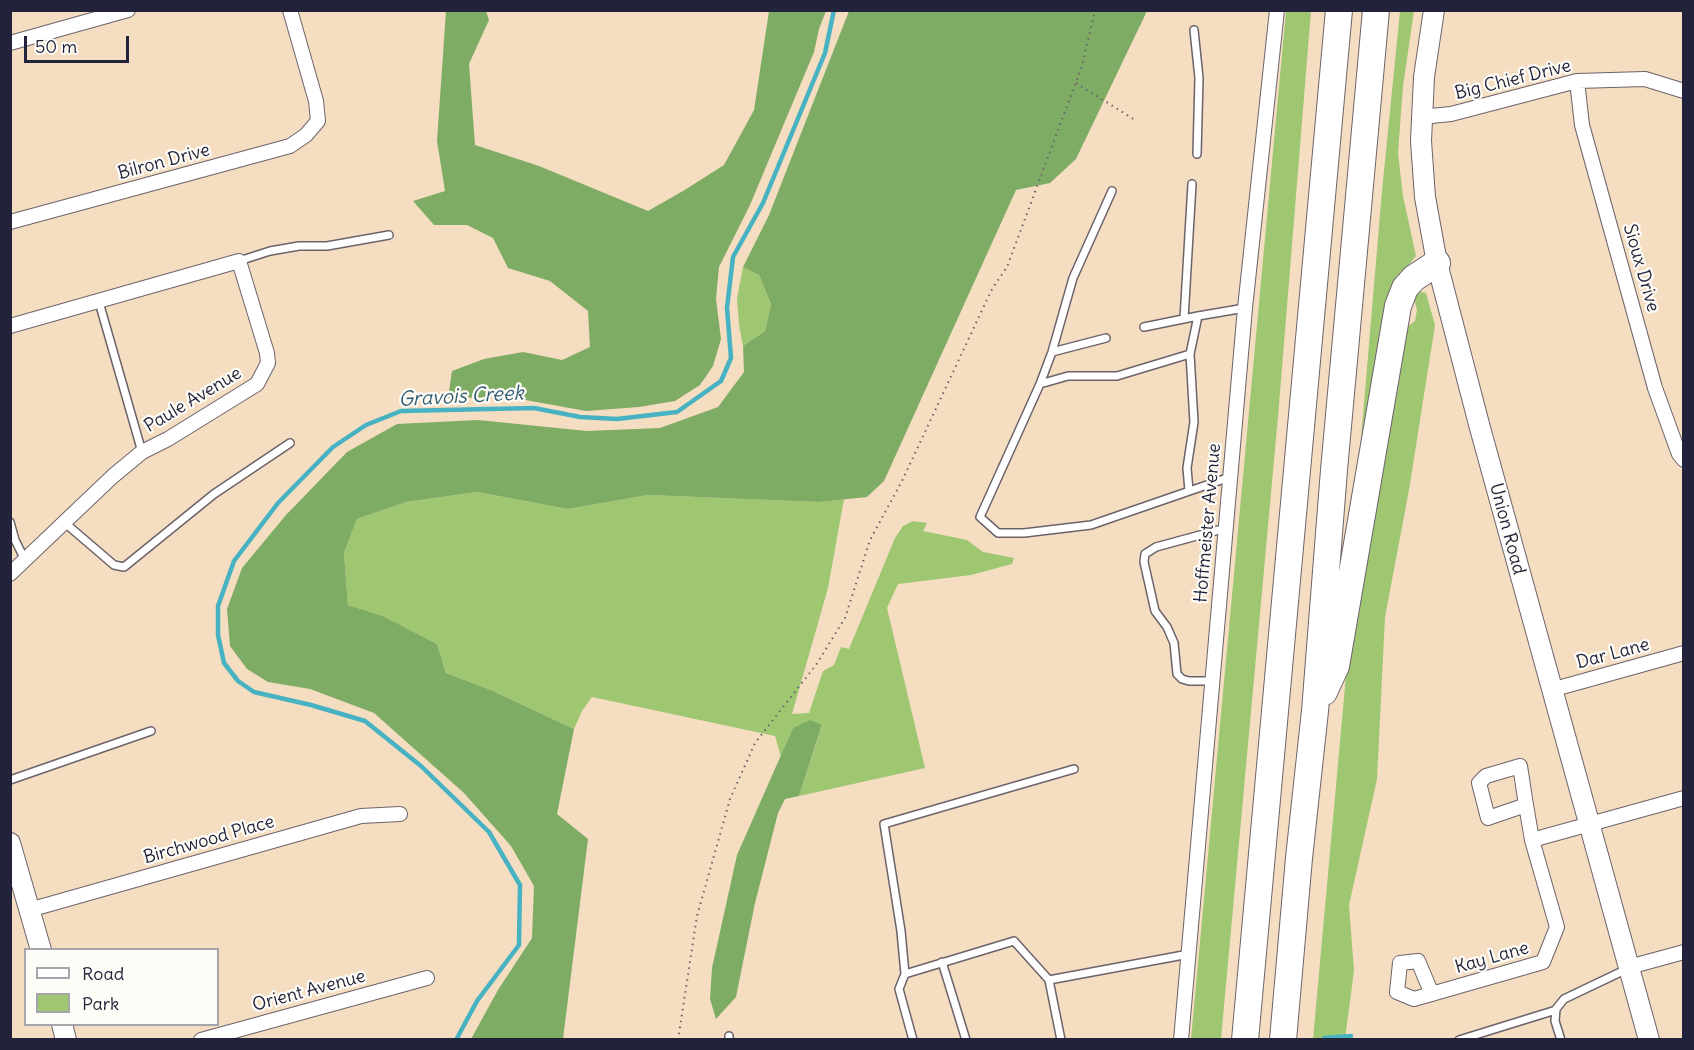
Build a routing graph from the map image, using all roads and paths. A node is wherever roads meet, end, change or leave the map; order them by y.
1 (128, 10) edge
2 (290, 10) edge
3 (1095, 10) edge
4 (1277, 10) edge
5 (1339, 10) edge
6 (1376, 10) edge
7 (1434, 10) edge
8 (1194, 30) dead end
9 (10, 43) edge
10 (1577, 81) junction
11 (1076, 82) junction
12 (1683, 91) edge
13 (1421, 117) junction
14 (1135, 120) dead end
15 (1197, 154) dead end
16 (1192, 183) dead end
17 (1112, 191) dead end
18 (10, 222) edge
19 (388, 235) dead end
20 (239, 261) junction
21 (1437, 262) junction
22 (99, 302) junction
23 (1245, 308) junction
24 (1198, 316) junction
25 (1184, 319) junction
26 (10, 326) edge
27 (1144, 327) dead end
28 (1106, 338) dead end
29 (1052, 352) junction
30 (1190, 354) junction
31 (1040, 384) junction
32 (290, 443) dead end
33 (142, 452) junction
34 (1683, 460) edge
35 (1230, 477) junction
36 (1189, 491) junction
37 (10, 522) edge
38 (65, 523) junction
39 (1226, 528) junction
40 (25, 560) junction
41 (10, 574) edge
42 (1683, 653) edge
43 (1212, 681) junction
44 (1551, 690) junction
45 (1315, 711) junction
46 (151, 731) dead end
47 (1074, 769) dead end
48 (10, 780) edge
49 (1683, 798) edge
50 (1527, 805) dead end
51 (400, 814) dead end
52 (1589, 825) junction
53 (1532, 840) junction
54 (10, 843) edge
55 (29, 909) junction
56 (40, 948) edge
57 (1683, 952) edge
58 (1189, 954) junction
59 (942, 963) junction
60 (1629, 968) junction
61 (905, 974) junction
62 (427, 978) dead end
63 (1049, 980) junction
64 (1431, 994) dead end
65 (1556, 1010) junction
66 (201, 1040) edge
67 (678, 1040) edge
68 (913, 1040) edge
69 (966, 1040) edge
70 (1061, 1040) edge
71 (1181, 1040) edge
72 (1245, 1040) edge
73 (1282, 1040) edge
74 (1459, 1040) edge
75 (1561, 1040) edge
76 (1649, 1040) edge

1 - 9 street
2 - 18 street, Bilron Drive
3 - 11 path
4 - 23 street, Hoffmeister Avenue
5 - 72 highway
6 - 45 highway
7 - 13 main road, Union Road
8 - 15 lane
10 - 12 street, Big Chief Drive
10 - 13 street, Big Chief Drive
10 - 34 street, Sioux Drive
11 - 14 path
11 - 67 path
13 - 21 main road, Union Road
16 - 25 lane
17 - 29 lane
19 - 20 lane
20 - 22 street
20 - 33 street, Paule Avenue
21 - 44 main road, Union Road
21 - 45 highway
22 - 26 street
22 - 33 lane
23 - 24 lane
23 - 35 street, Hoffmeister Avenue
24 - 25 lane
24 - 30 lane
25 - 27 lane
28 - 29 lane
29 - 31 lane
30 - 31 lane
30 - 36 lane
31 - 36 lane
32 - 38 lane
33 - 38 street, Paule Avenue
35 - 36 lane
35 - 39 street, Hoffmeister Avenue
37 - 40 lane
38 - 40 street, Paule Avenue
39 - 43 street, Hoffmeister Avenue
39 - 43 lane
40 - 41 street, Paule Avenue
42 - 44 street, Dar Lane
43 - 58 street, Hoffmeister Avenue
44 - 52 main road, Union Road
45 - 73 highway
46 - 48 lane
47 - 61 lane
49 - 52 street
50 - 53 street, Kay Lane
51 - 55 street, Birchwood Place
52 - 53 street
52 - 60 main road, Union Road
53 - 64 street, Kay Lane
54 - 55 main road
55 - 56 main road
57 - 60 street
58 - 63 lane
58 - 71 street, Hoffmeister Avenue
59 - 61 lane
59 - 63 lane
59 - 69 lane
60 - 65 lane
60 - 76 main road, Union Road
61 - 68 lane
62 - 66 street, Orient Avenue
63 - 70 lane
65 - 74 lane
65 - 75 lane

